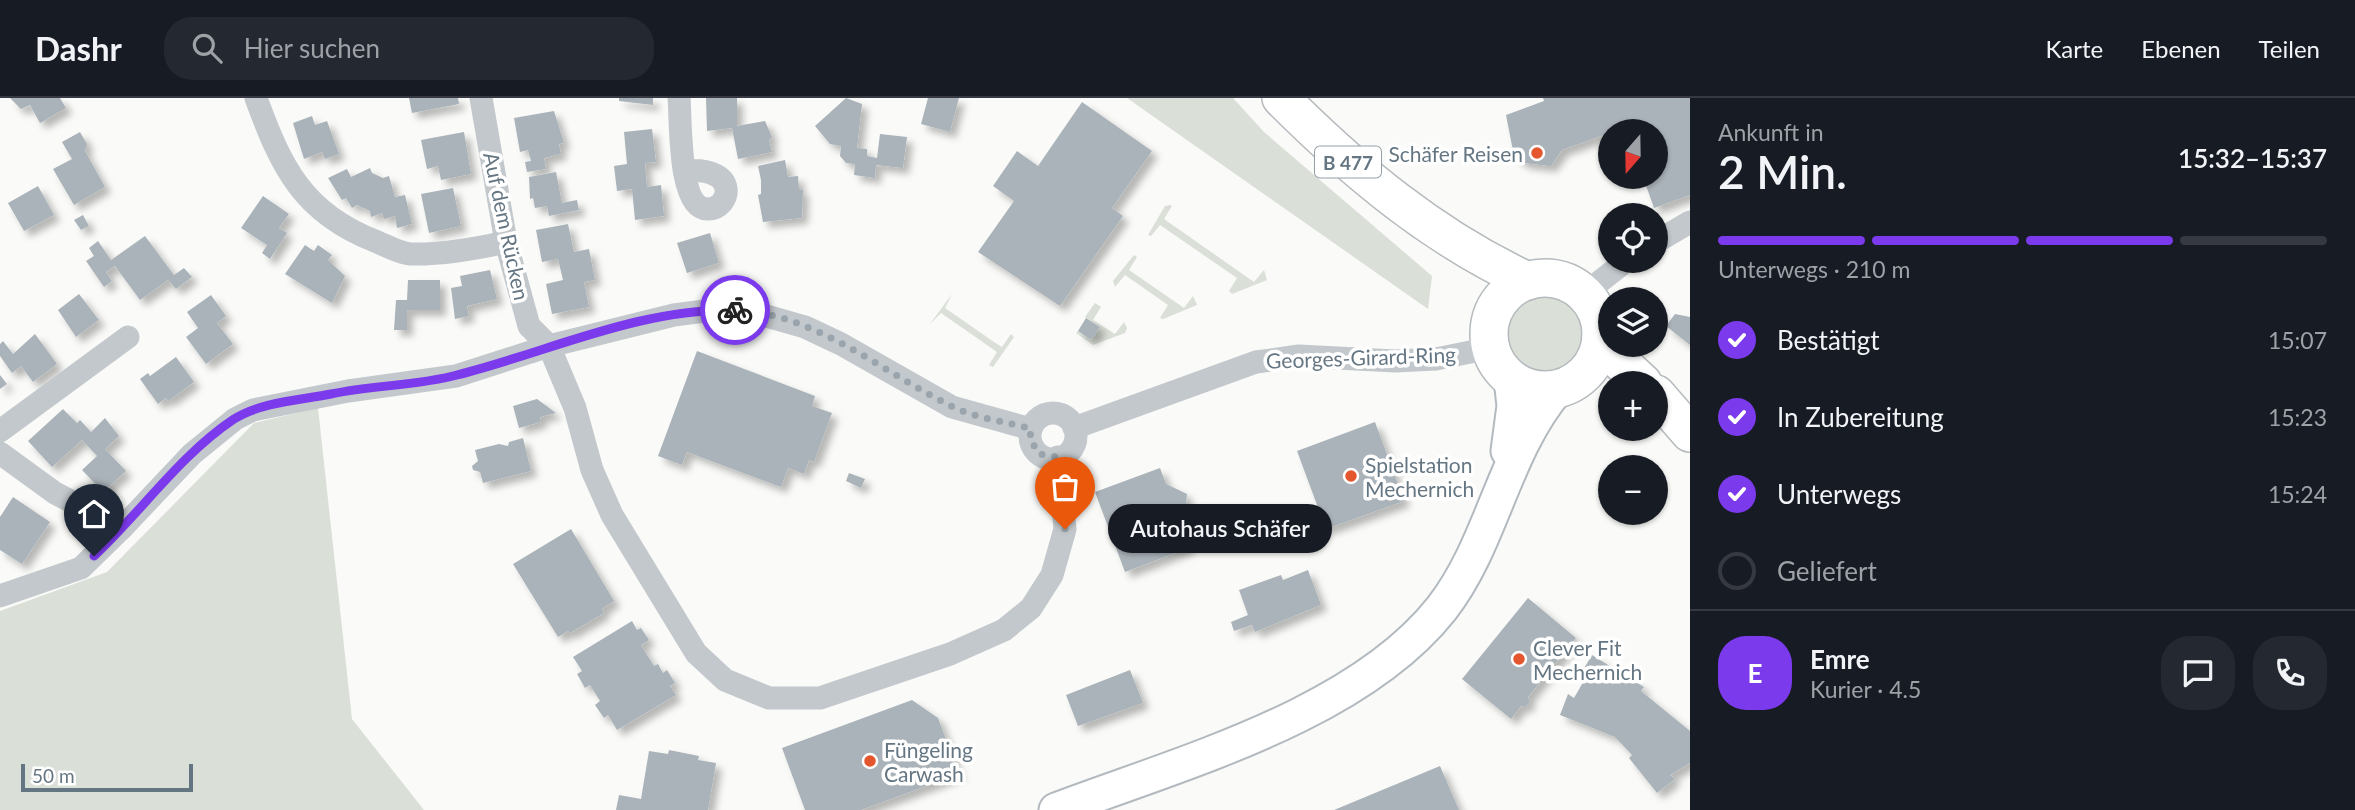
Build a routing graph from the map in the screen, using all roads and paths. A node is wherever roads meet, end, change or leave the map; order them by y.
1 (256, 98) edge
2 (481, 98) edge
3 (679, 98) edge
4 (1281, 98) edge
5 (685, 170) dead end
6 (1422, 219) junction
7 (1690, 222) edge
8 (1668, 235) edge
9 (506, 242) junction
10 (1611, 273) edge
11 (1528, 281) junction
12 (1584, 294) junction
13 (1598, 325) edge
14 (1491, 331) junction
15 (128, 337) dead end
16 (549, 346) junction
17 (1598, 351) edge
18 (1615, 357) edge
19 (1630, 371) edge
20 (1511, 379) junction
21 (1583, 384) edge
22 (1668, 408) edge
23 (1074, 428) junction
24 (1031, 429) junction
25 (1668, 429) edge
26 (0, 431) edge
27 (1690, 433) edge
28 (1690, 443) edge
29 (0, 453) edge
30 (1058, 457) junction
31 (1501, 488) junction
32 (122, 528) junction
33 (0, 596) edge
34 (1056, 810) edge

1 - 9 street
2 - 9 street, Auf dem Rücken
3 - 5 street
4 - 6 main road, B 477
6 - 11 main road, B 477
6 - 14 main road, B 477
7 - 8 street
9 - 16 street, Auf dem Rücken
10 - 12 street
11 - 12 main road, B 477
11 - 14 main road
12 - 13 main road
14 - 20 main road, B 477
14 - 23 street, Georges-Girard-Ring
15 - 26 street
16 - 24 street
16 - 30 street
16 - 32 street
17 - 21 main road
18 - 19 main road
20 - 21 main road
20 - 31 main road
21 - 31 main road
22 - 27 main road
23 - 24 street
23 - 30 street
24 - 30 street
25 - 28 main road
29 - 32 street
31 - 34 main road
32 - 33 street

